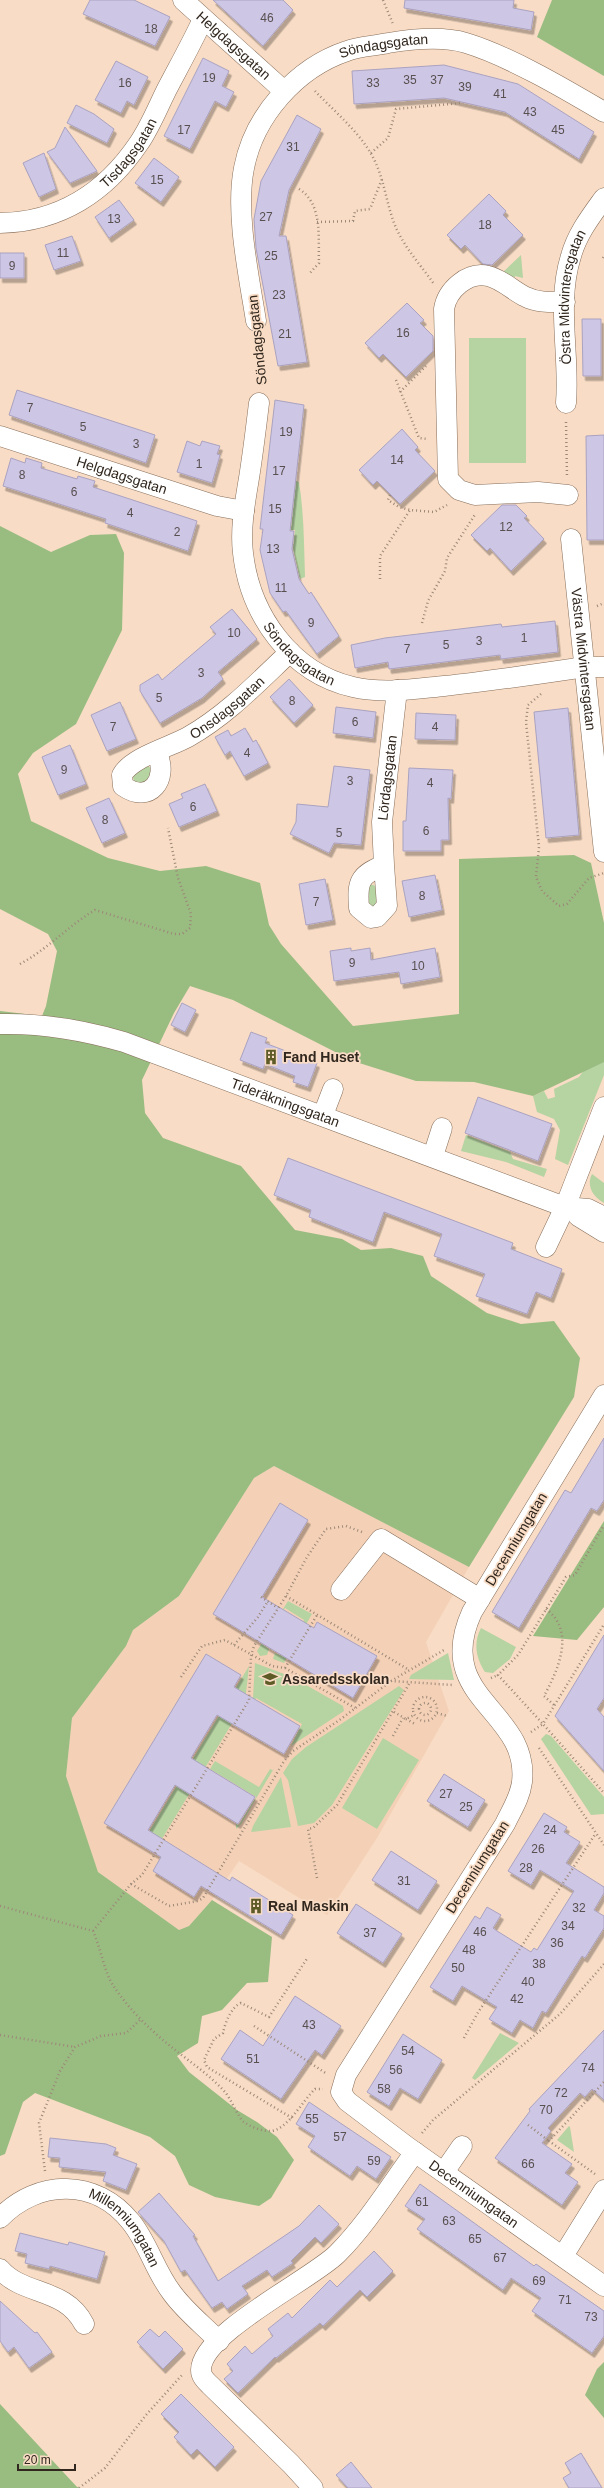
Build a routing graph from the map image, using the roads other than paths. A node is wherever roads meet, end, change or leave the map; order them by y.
1 (183, 0) edge
2 (203, 19) junction
3 (284, 91) junction
4 (604, 112) edge
5 (604, 198) edge
6 (0, 222) edge
7 (565, 302) junction
8 (256, 321) road end
9 (259, 403) road end
10 (566, 403) road end
11 (0, 436) edge
12 (568, 495) road end
13 (244, 511) junction
14 (571, 539) dead end
15 (290, 652) junction
16 (594, 667) edge
17 (397, 690) junction
18 (157, 753) dead end
19 (604, 852) edge
20 (384, 865) dead end
21 (0, 1024) edge
22 (333, 1089) dead end
23 (604, 1107) edge
24 (323, 1115) junction
25 (601, 1126) edge
26 (442, 1128) dead end
27 (596, 1153) edge
28 (433, 1156) junction
29 (565, 1207) junction
30 (604, 1217) edge
31 (604, 1232) edge
32 (546, 1247) dead end
33 (604, 1395) edge
34 (341, 1590) dead end
35 (480, 1599) junction
36 (462, 2146) dead end
37 (412, 2150) junction
38 (444, 2172) junction
39 (601, 2183) edge
40 (0, 2218) edge
41 (563, 2256) junction
42 (0, 2269) edge
43 (604, 2286) edge
44 (84, 2324) dead end
45 (219, 2341) junction
46 (313, 2488) edge

1 - 2 street, Helgdagsgatan
2 - 3 street, Helgdagsgatan
2 - 6 street, Tisdagsgatan
3 - 4 street, Söndagsgatan
3 - 8 street, Söndagsgatan
5 - 7 street, Östra Midvintersgatan
7 - 10 street, Östra Midvintersgatan
7 - 12 street
9 - 13 street, Söndagsgatan
11 - 13 street, Helgdagsgatan
13 - 15 street, Söndagsgatan
14 - 16 street, Västra Midvintersgatan
15 - 17 street, Söndagsgatan
15 - 18 street, Onsdagsgatan
16 - 17 street, Söndagsgatan
16 - 19 street, Västra Midvintersgatan
17 - 20 street, Lördagsgatan
21 - 24 street, Tideräkningsgatan
22 - 24 street
23 - 25 street
24 - 28 street, Tideräkningsgatan
25 - 27 street
26 - 28 street
27 - 29 street
28 - 29 street, Tideräkningsgatan
29 - 30 street, Tideräkningsgatan
29 - 31 street, Tideräkningsgatan
29 - 32 street
33 - 35 street, Decenniumgatan
34 - 35 street
35 - 37 street, Decenniumgatan
36 - 38 street
37 - 38 street, Decenniumgatan
37 - 45 street
38 - 41 street, Decenniumgatan
39 - 41 street
40 - 45 street, Millenniumgatan
41 - 43 street, Decenniumgatan
42 - 44 street
45 - 46 street

